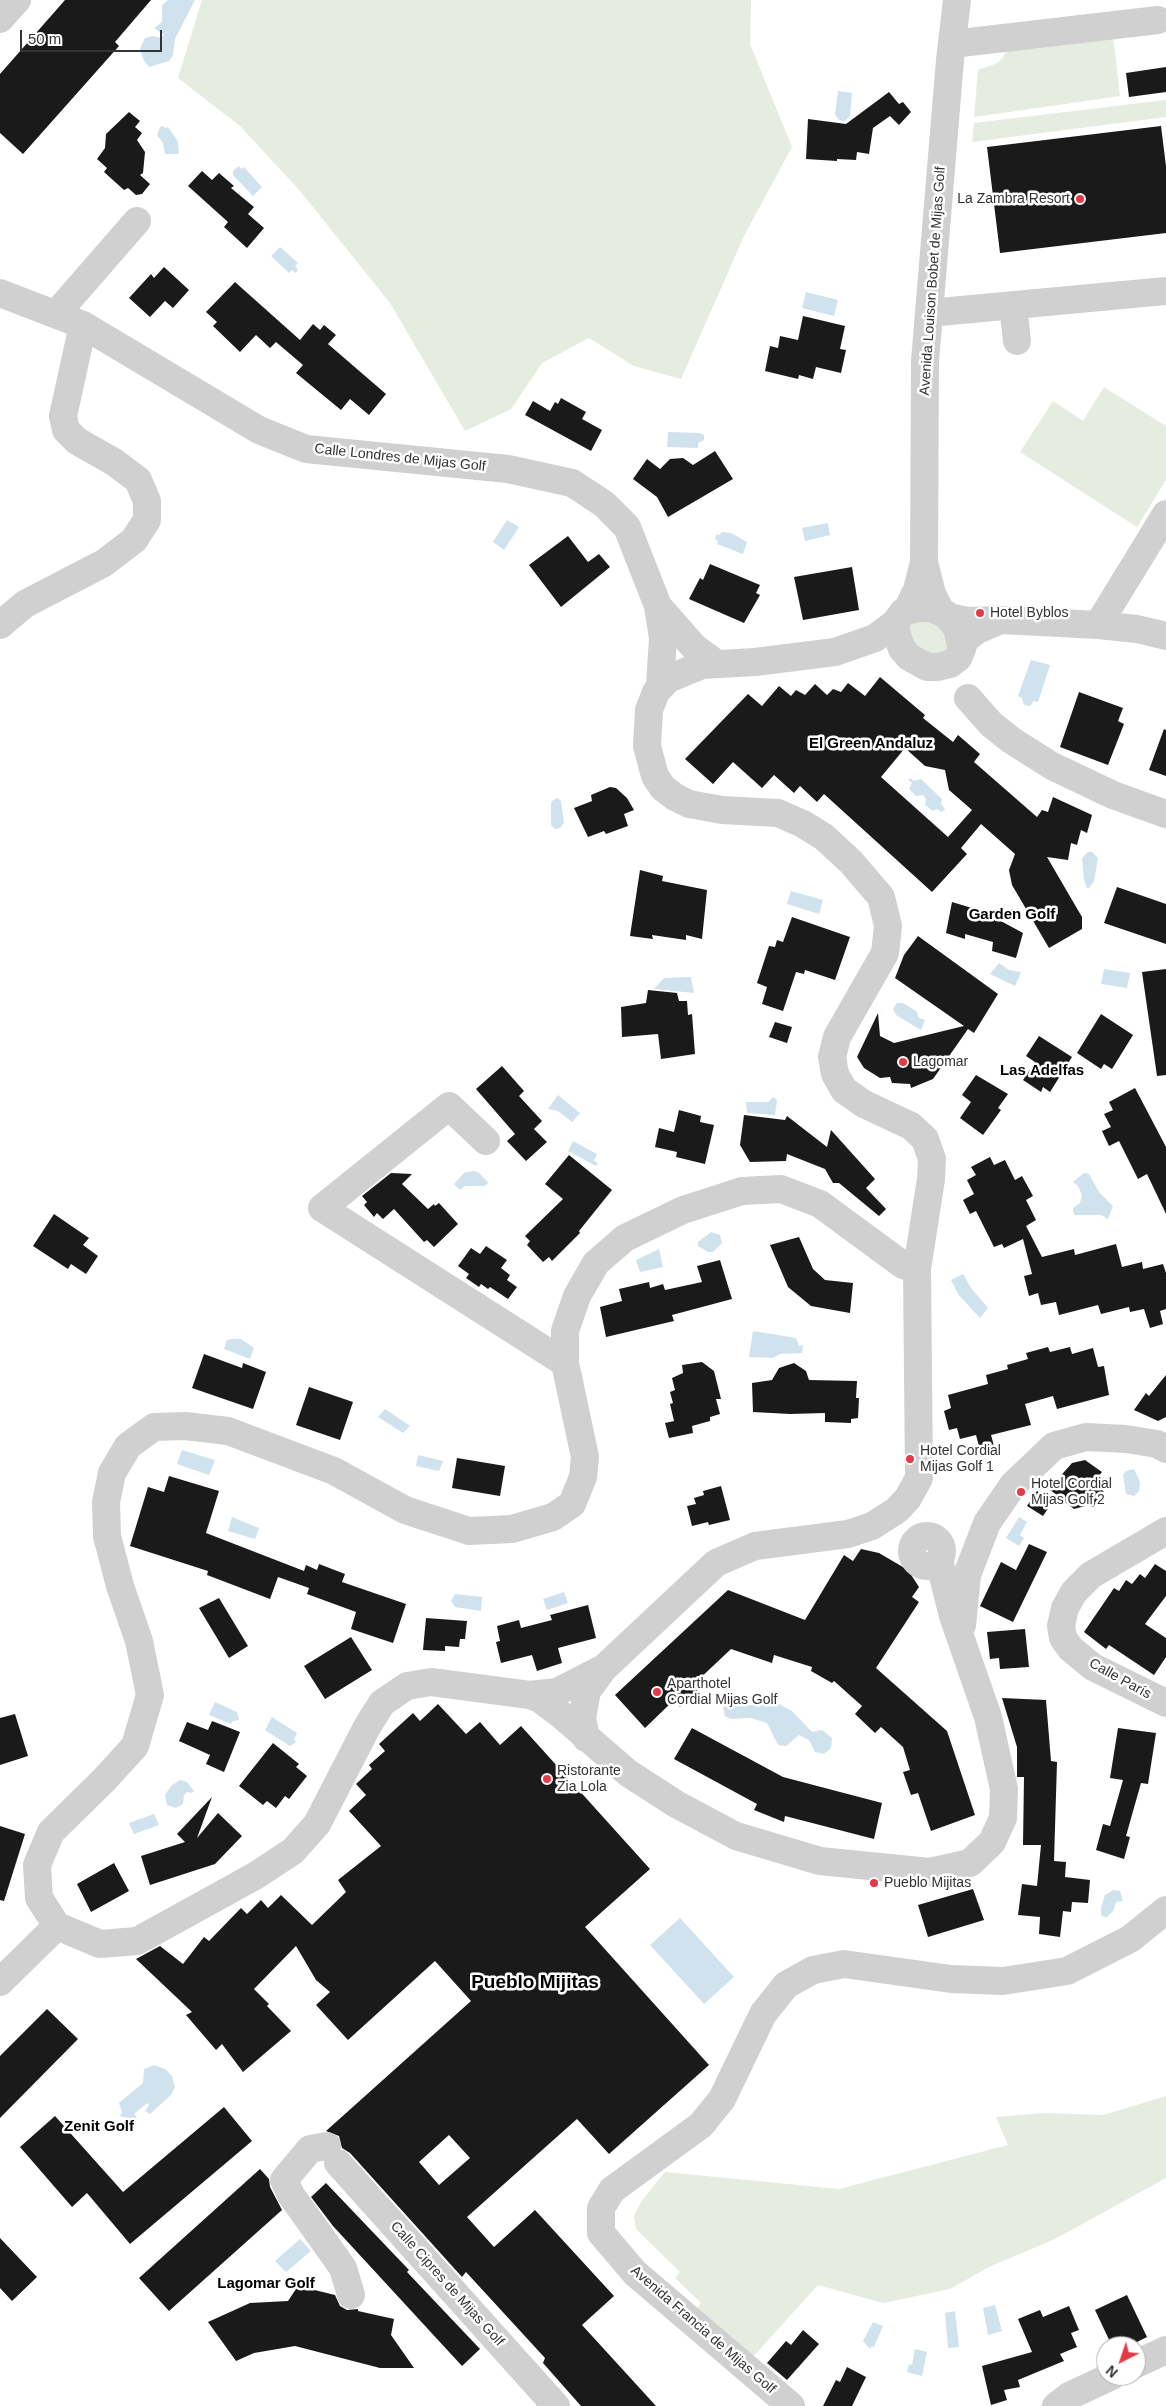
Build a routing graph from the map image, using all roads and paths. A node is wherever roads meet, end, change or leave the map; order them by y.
1 (17, 0) edge
2 (957, 0) edge
3 (0, 19) edge
4 (1158, 20) dead end
5 (952, 44) junction
6 (138, 221) dead end
7 (1166, 291) edge
8 (0, 293) edge
9 (1013, 305) junction
10 (56, 314) junction
11 (929, 314) junction
12 (82, 325) junction
13 (1017, 341) dead end
14 (1166, 514) edge
15 (924, 562) junction
16 (658, 606) junction
17 (946, 615) junction
18 (901, 617) junction
19 (1001, 620) junction
20 (0, 625) edge
21 (1098, 625) junction
22 (1166, 636) edge
23 (960, 651) junction
24 (717, 664) junction
25 (927, 667) junction
26 (660, 685) junction
27 (968, 698) junction
28 (1166, 814) edge
29 (486, 1141) dead end
30 (918, 1269) junction
31 (565, 1363) junction
32 (1166, 1449) edge
33 (919, 1478) junction
34 (984, 1527) junction
35 (1166, 1531) edge
36 (848, 1534) junction
37 (932, 1547) junction
38 (962, 1639) junction
39 (604, 1668) junction
40 (530, 1695) junction
41 (1166, 1703) edge
42 (586, 1738) junction
43 (1166, 1910) edge
44 (57, 1926) junction
45 (0, 1982) edge
46 (351, 2295) dead end
47 (1166, 2350) edge
48 (1146, 2359) edge
49 (1096, 2384) edge
50 (556, 2406) edge
51 (791, 2406) edge
52 (1056, 2406) edge

1 - 3 street
2 - 5 street, Avenida Louison Bobet de Mijas Golf
4 - 5 street
5 - 11 street, Avenida Louison Bobet de Mijas Golf
6 - 10 street
7 - 9 street
8 - 10 street, Calle Londres de Mijas Golf
9 - 11 street
9 - 13 street
10 - 12 street, Calle Londres de Mijas Golf
11 - 15 street, Avenida Louison Bobet de Mijas Golf
12 - 16 street, Calle Londres de Mijas Golf
12 - 20 street
14 - 21 street
15 - 17 street, Avenida Louison Bobet de Mijas Golf
15 - 18 street, Avenida Louison Bobet de Mijas Golf
16 - 24 street
16 - 26 street, Calle Londres de Mijas Golf
17 - 18 street
17 - 19 street
17 - 23 street
18 - 24 street
18 - 25 street
19 - 21 street
19 - 23 street
21 - 22 street
23 - 25 street
23 - 27 street
24 - 26 street
25 - 27 street
26 - 30 street, Calle Londres de Mijas Golf
27 - 28 street
29 - 31 street
30 - 31 street
30 - 33 street, Calle Londres de Mijas Golf
31 - 44 street
32 - 34 street
33 - 36 street
33 - 37 street, Calle Londres de Mijas Golf
34 - 37 street
34 - 38 street
35 - 41 street, Calle París
36 - 37 street
36 - 39 street
37 - 38 street, Calle Londres de Mijas Golf
38 - 42 street, Calle Londres de Mijas Golf
39 - 40 street
39 - 42 street
40 - 42 street, Calle Londres de Mijas Golf
40 - 44 street
43 - 51 street, Avenida Francia de Mijas Golf
44 - 45 street
46 - 50 street, Calle Cipres de Mijas Golf
47 - 48 street
49 - 52 street

